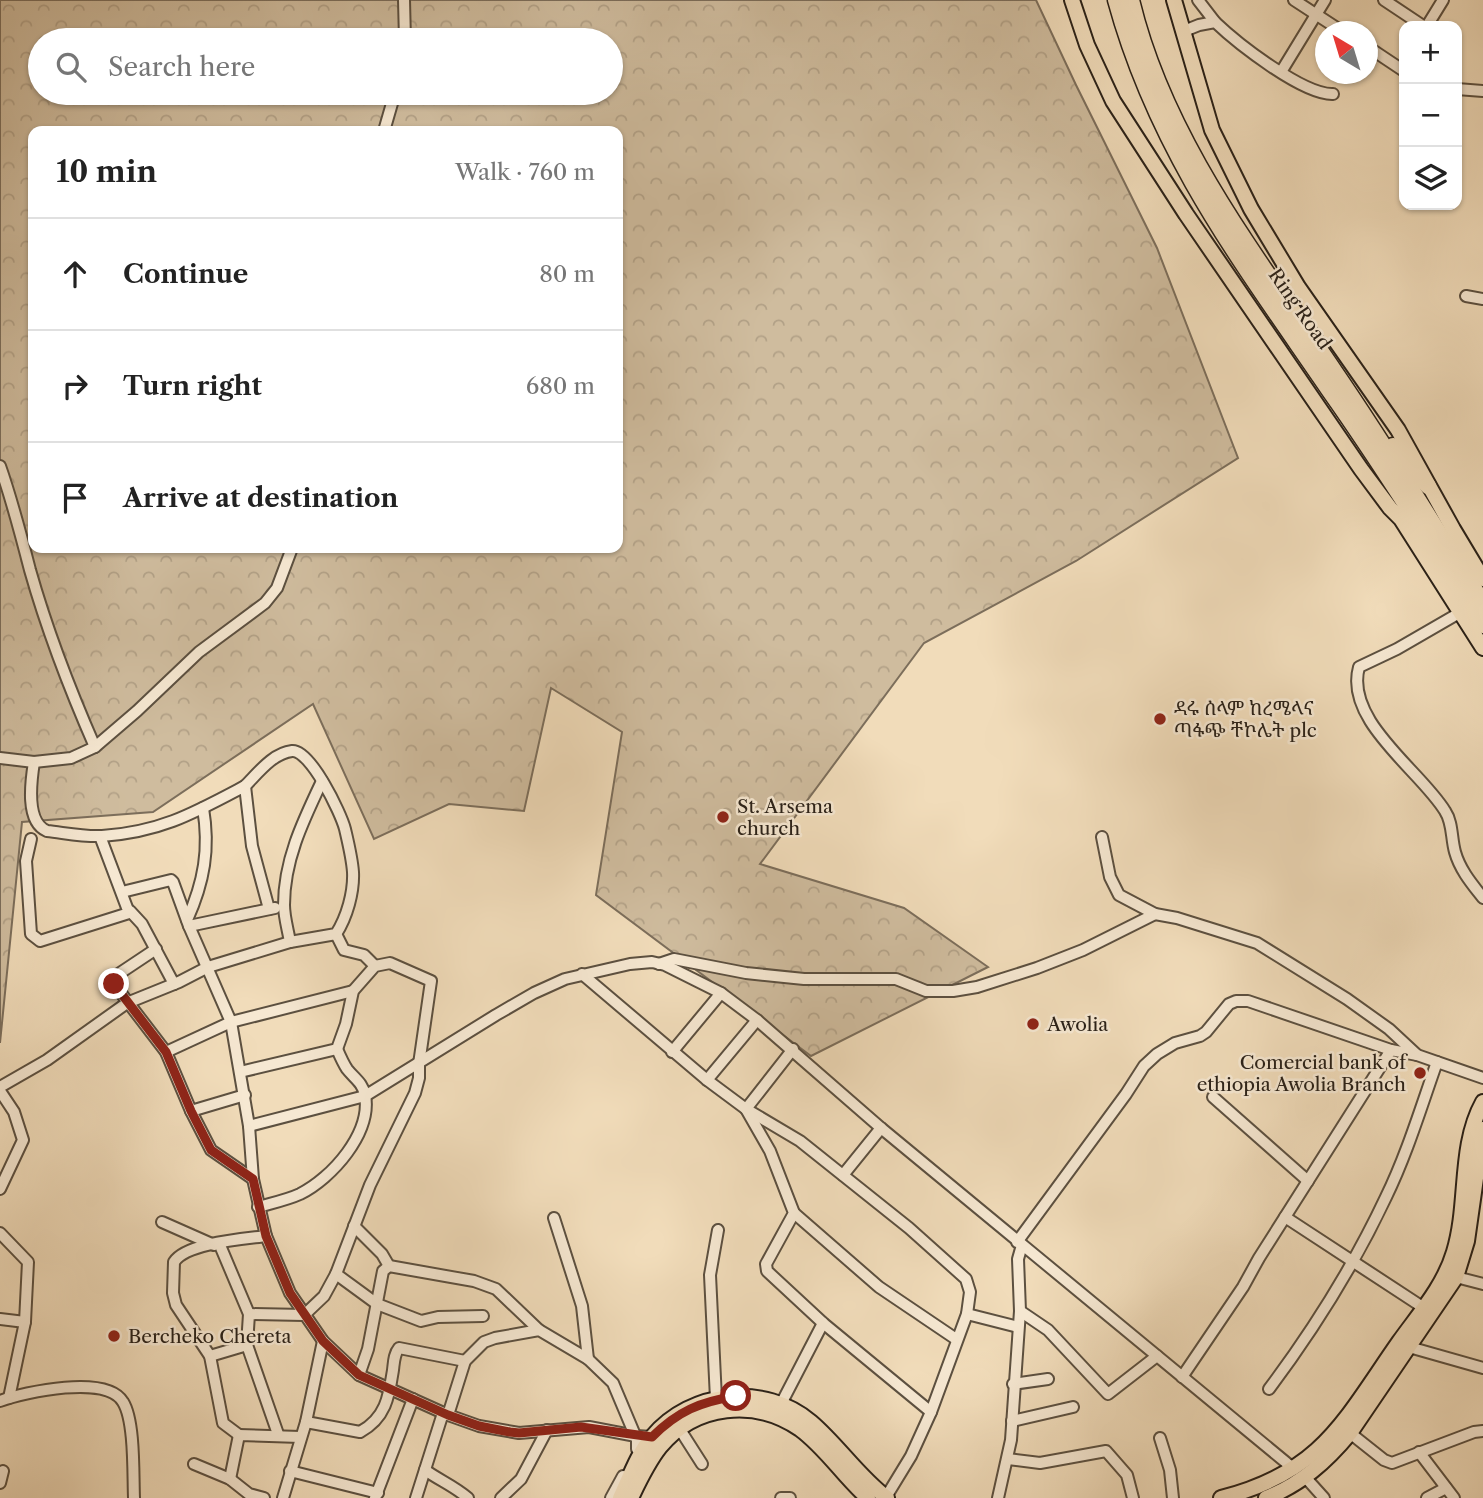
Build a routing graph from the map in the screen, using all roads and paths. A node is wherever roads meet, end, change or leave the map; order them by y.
1 (404, 0) edge
2 (1072, 0) edge
3 (1116, 0) edge
4 (1131, 0) edge
5 (1174, 0) edge
6 (1198, 0) edge
7 (1294, 0) edge
8 (1325, 0) edge
9 (1384, 0) edge
10 (1443, 0) edge
11 (1316, 14) junction
12 (1326, 21) edge
13 (1417, 21) edge
14 (1428, 21) edge
15 (1215, 22) junction
16 (405, 28) edge
17 (1184, 31) junction
18 (1378, 53) edge
19 (1399, 64) edge
20 (1281, 72) junction
21 (1462, 89) edge
22 (1483, 91) edge
23 (1333, 94) dead end
24 (392, 105) edge
25 (385, 126) edge
26 (1466, 296) dead end
27 (1483, 299) edge
28 (1362, 424) junction
29 (0, 466) edge
30 (1428, 486) junction
31 (1401, 519) junction
32 (290, 553) edge
33 (1446, 557) junction
34 (1483, 579) edge
35 (1483, 603) edge
36 (1461, 612) junction
37 (1483, 625) edge
38 (1483, 648) edge
39 (95, 747) junction
40 (0, 758) edge
41 (34, 762) junction
42 (322, 781) junction
43 (245, 786) junction
44 (203, 808) junction
45 (100, 836) junction
46 (1101, 836) dead end
47 (31, 839) dead end
48 (122, 892) junction
49 (1483, 898) edge
50 (284, 907) junction
51 (269, 909) junction
52 (130, 911) junction
53 (1155, 914) junction
54 (188, 923) junction
55 (336, 934) junction
56 (290, 943) junction
57 (156, 949) junction
58 (659, 964) junction
59 (208, 967) junction
60 (375, 967) junction
61 (582, 974) junction
62 (174, 984) junction
63 (353, 991) junction
64 (721, 993) junction
65 (127, 1003) junction
66 (757, 1020) junction
67 (231, 1022) junction
68 (337, 1049) junction
69 (793, 1049) junction
70 (1391, 1050) junction
71 (166, 1052) junction
72 (672, 1052) junction
73 (1417, 1055) junction
74 (1437, 1062) junction
75 (419, 1064) junction
76 (240, 1072) junction
77 (1483, 1078) edge
78 (707, 1080) junction
79 (0, 1089) edge
80 (245, 1094) junction
81 (365, 1096) junction
82 (1213, 1097) dead end
83 (1483, 1102) edge
84 (747, 1109) junction
85 (191, 1111) junction
86 (249, 1126) junction
87 (881, 1128) junction
88 (1482, 1137) edge
89 (844, 1175) junction
90 (253, 1179) junction
91 (1308, 1181) junction
92 (0, 1189) edge
93 (258, 1207) junction
94 (794, 1213) junction
95 (1285, 1217) junction
96 (554, 1218) dead end
97 (162, 1222) dead end
98 (354, 1226) junction
99 (718, 1230) dead end
100 (0, 1233) edge
101 (266, 1236) junction
102 (1020, 1243) junction
103 (216, 1244) junction
104 (1352, 1262) junction
105 (389, 1266) junction
106 (336, 1274) junction
107 (1456, 1277) junction
108 (1483, 1284) edge
109 (377, 1304) junction
110 (1424, 1308) junction
111 (1020, 1311) junction
112 (249, 1314) junction
113 (967, 1314) junction
114 (304, 1315) junction
115 (483, 1316) dead end
116 (0, 1319) edge
117 (25, 1322) junction
118 (823, 1323) junction
119 (1018, 1327) junction
120 (539, 1330) junction
121 (956, 1339) junction
122 (323, 1341) junction
123 (247, 1345) junction
124 (1409, 1347) junction
125 (211, 1356) junction
126 (1157, 1356) junction
127 (588, 1359) junction
128 (465, 1361) junction
129 (1483, 1368) edge
130 (359, 1375) junction
131 (1182, 1377) junction
132 (1048, 1379) dead end
133 (1013, 1384) junction
134 (390, 1389) junction
135 (1269, 1389) dead end
136 (5, 1399) edge
137 (413, 1399) junction
138 (716, 1399) junction
139 (781, 1404) junction
140 (1073, 1407) dead end
141 (931, 1412) junction
142 (446, 1414) junction
143 (1012, 1421) junction
144 (306, 1422) junction
145 (680, 1423) junction
146 (547, 1430) junction
147 (1483, 1431) edge
148 (1350, 1433) junction
149 (278, 1434) junction
150 (239, 1435) junction
151 (300, 1437) junction
152 (1160, 1438) dead end
153 (644, 1441) junction
154 (1419, 1452) junction
155 (1008, 1459) junction
156 (194, 1464) dead end
157 (702, 1464) dead end
158 (425, 1470) junction
159 (290, 1471) junction
160 (1300, 1473) junction
161 (230, 1479) junction
162 (1446, 1488) junction
163 (377, 1495) edge
164 (134, 1498) edge
165 (264, 1498) edge
166 (283, 1498) edge
167 (416, 1498) edge
168 (468, 1498) edge
169 (501, 1498) edge
170 (611, 1498) edge
171 (620, 1498) edge
172 (631, 1498) edge
173 (781, 1498) edge
174 (790, 1498) edge
175 (868, 1498) edge
176 (886, 1498) edge
177 (998, 1498) edge
178 (1133, 1498) edge
179 (1173, 1498) edge
180 (1221, 1498) edge
181 (1266, 1498) edge
182 (1324, 1498) edge
183 (1427, 1498) edge
184 (1454, 1498) edge

1 - 16 street
2 - 31 main road
3 - 28 highway, Ring Road
4 - 28 highway, Ring Road
5 - 17 main road
6 - 15 street
7 - 11 street
8 - 11 street
9 - 13 street
10 - 14 street
11 - 12 street
11 - 20 street
15 - 17 street
15 - 20 street
17 - 30 main road
18 - 19 street
20 - 23 street
21 - 22 street
24 - 25 street
26 - 27 street
28 - 30 highway
28 - 31 highway
28 - 33 highway, Ring Road
29 - 39 street
30 - 34 main road
31 - 36 main road
32 - 39 street
33 - 35 highway, Ring Road
33 - 37 highway, Ring Road
36 - 38 main road
36 - 49 street
39 - 41 street
40 - 41 street
41 - 45 street
42 - 43 street
42 - 50 street
42 - 55 street
43 - 44 street
43 - 51 street
44 - 45 street
44 - 54 street
45 - 48 street
46 - 53 street
47 - 52 street
48 - 52 street
48 - 54 street
50 - 51 street
50 - 56 street
51 - 54 street
52 - 57 street
53 - 58 street
53 - 73 street
54 - 59 street
55 - 56 street
55 - 60 street
56 - 59 street
57 - 62 street
57 - 65 street
58 - 61 street
58 - 64 street
59 - 62 street
59 - 67 street
60 - 63 street
60 - 75 street
61 - 72 street
61 - 75 street
62 - 65 street
63 - 67 street
63 - 68 street
64 - 66 street
64 - 72 street
65 - 71 street
65 - 79 street
66 - 69 street
66 - 78 street
67 - 71 street
67 - 76 street
68 - 76 street
68 - 81 street
69 - 84 street
69 - 87 street
70 - 73 street
70 - 91 street
70 - 102 street
71 - 85 street
72 - 78 street
73 - 74 street
74 - 77 street
74 - 104 street
75 - 81 street
75 - 98 street
76 - 80 street
78 - 84 street
79 - 92 street
80 - 85 street
80 - 86 street
81 - 86 street
81 - 93 street
82 - 91 street
83 - 110 main road
84 - 89 street
84 - 94 street
85 - 90 street
86 - 90 street
87 - 89 street
87 - 102 street
88 - 107 main road
89 - 113 street
90 - 93 street
91 - 95 street
93 - 101 street
94 - 118 street
94 - 121 street
95 - 104 street
95 - 131 street
96 - 127 street
97 - 103 street
98 - 105 street
98 - 106 street
99 - 138 street
100 - 117 street
101 - 103 street
101 - 114 street
102 - 111 street
102 - 126 street
103 - 112 street
103 - 125 street
104 - 110 street
104 - 135 street
105 - 109 street
105 - 120 street
106 - 109 street
106 - 114 street
107 - 108 street
107 - 124 main road
109 - 115 street
109 - 130 street
110 - 160 main road
111 - 119 street
111 - 126 street
112 - 114 street
112 - 123 street
113 - 119 street
113 - 121 street
114 - 122 street
116 - 117 street
117 - 136 street
118 - 139 street
118 - 141 street
119 - 133 street
120 - 127 street
120 - 128 street
121 - 141 street
122 - 130 street
122 - 144 street
123 - 125 street
123 - 149 street
124 - 129 street
124 - 148 main road
125 - 150 street
126 - 131 street
127 - 153 street
128 - 134 street
128 - 142 street
130 - 134 street
131 - 160 street
132 - 133 street
133 - 143 street
134 - 137 street
134 - 144 street
136 - 164 street
137 - 142 street
137 - 163 street
138 - 139 main road
138 - 145 main road
139 - 176 main road
140 - 143 street
141 - 176 street
142 - 146 street
142 - 158 street
143 - 155 street
144 - 151 street
145 - 153 main road
145 - 157 street
145 - 172 main road
145 - 175 main road
146 - 153 street
146 - 169 street
147 - 154 street
148 - 154 street
148 - 160 main road
149 - 150 street
149 - 151 street
150 - 161 street
151 - 159 street
152 - 179 street
153 - 170 street
153 - 171 main road
154 - 162 street
155 - 177 street
155 - 178 street
156 - 161 street
158 - 167 street
158 - 168 street
159 - 163 street
159 - 166 street
160 - 180 main road
160 - 181 main road
160 - 182 street
161 - 165 street
162 - 183 street
162 - 184 street
173 - 174 street

